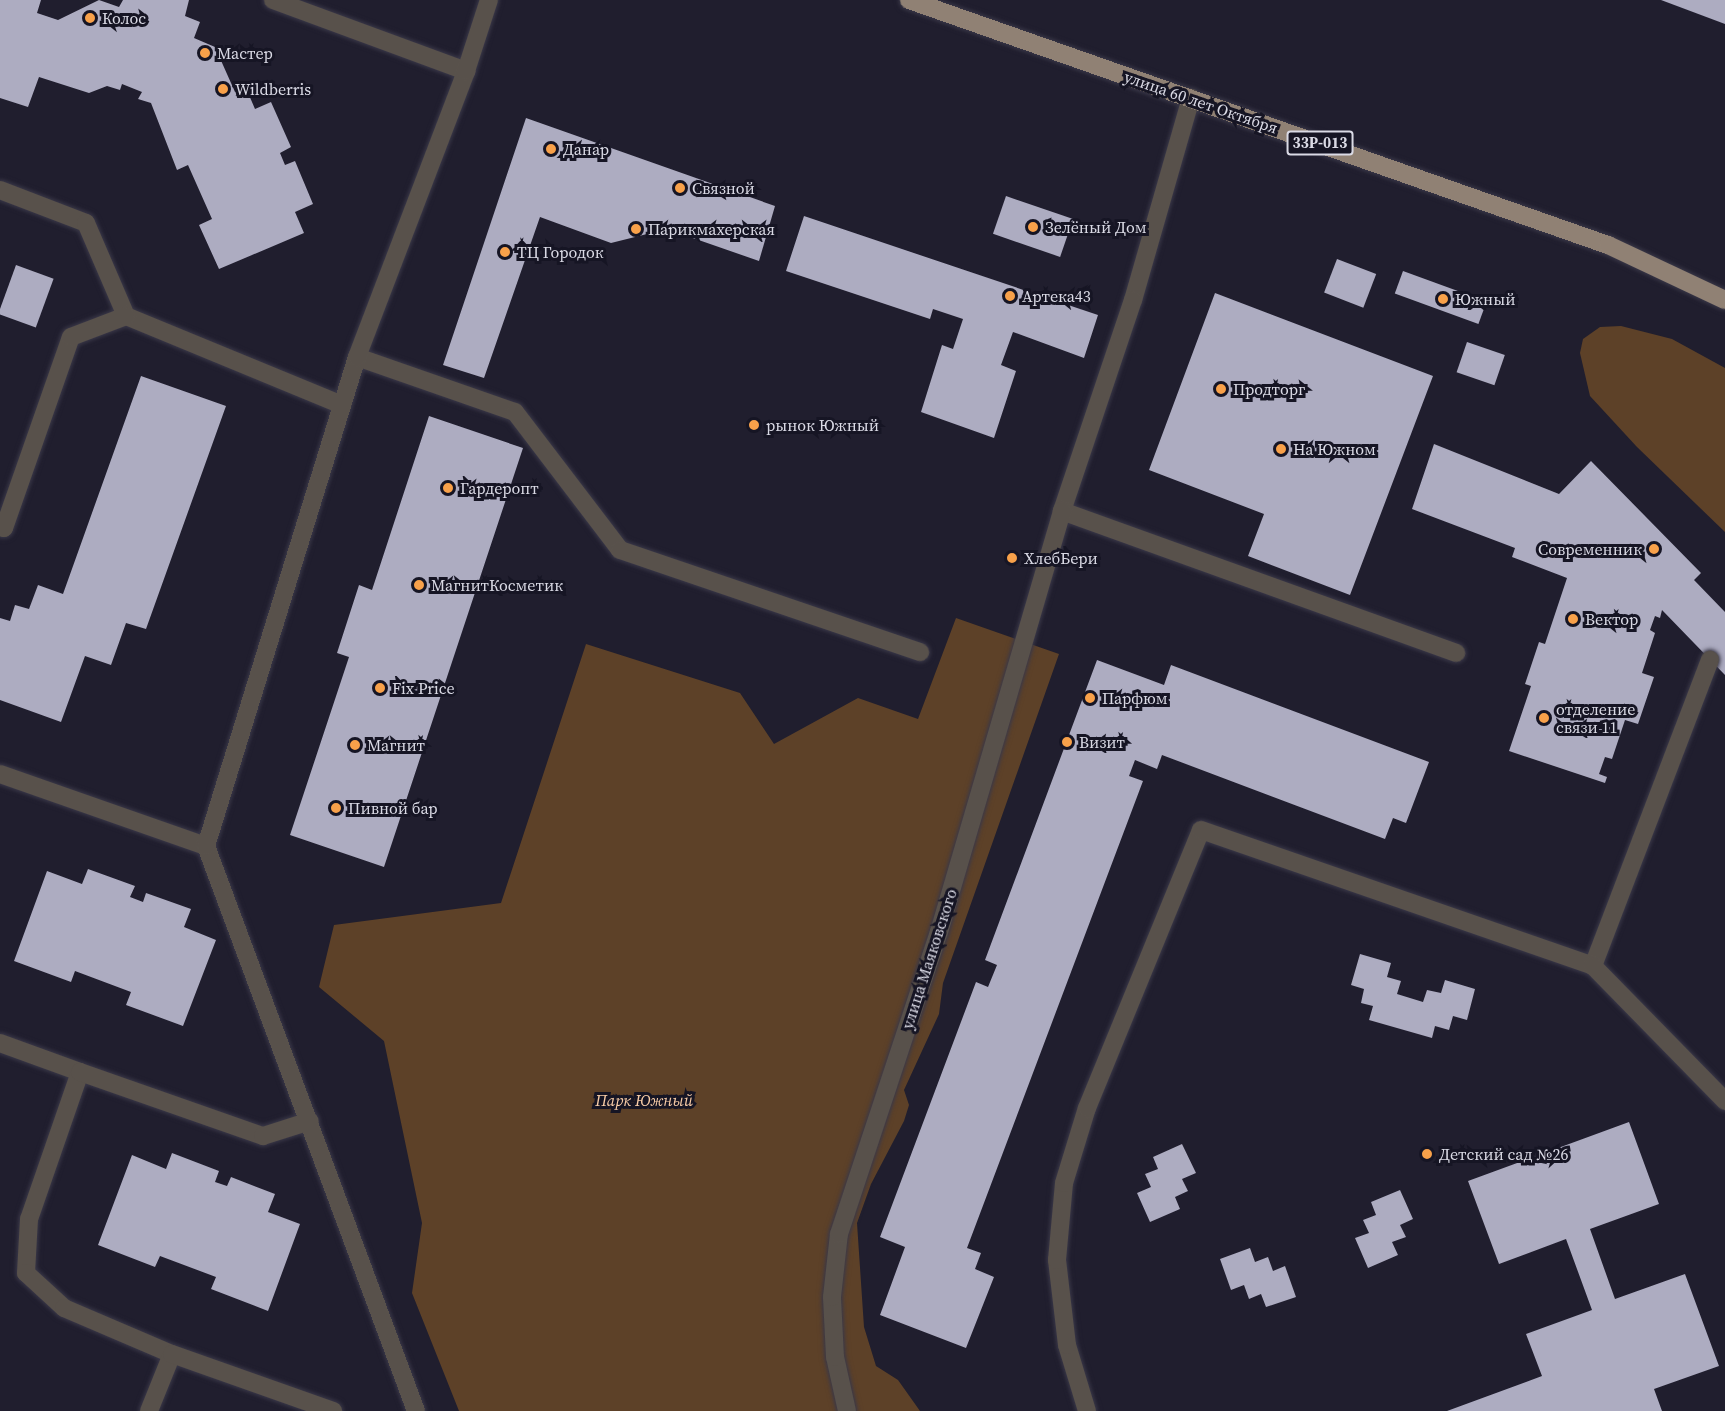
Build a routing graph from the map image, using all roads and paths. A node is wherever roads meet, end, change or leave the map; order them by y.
1 (273, 0) edge
2 (489, 0) edge
3 (909, 0) edge
4 (466, 71) junction
5 (1191, 98) junction
6 (0, 190) edge
7 (1725, 300) edge
8 (126, 316) junction
9 (357, 357) junction
10 (342, 405) junction
11 (1062, 511) junction
12 (0, 527) edge
13 (920, 652) dead end
14 (1456, 652) dead end
15 (1710, 660) dead end
16 (0, 774) edge
17 (206, 846) junction
18 (1593, 966) junction
19 (0, 1043) edge
20 (80, 1072) junction
21 (1725, 1101) edge
22 (310, 1121) junction
23 (172, 1354) junction
24 (149, 1411) edge
25 (333, 1411) edge
26 (416, 1411) edge
27 (847, 1411) edge
28 (1087, 1411) edge

1 - 4 street
2 - 4 street
3 - 5 main road, улица 60 лет Октября / 33Р-013
4 - 9 street
5 - 7 main road, улица 60 лет Октября / 33Р-013
5 - 11 street, улица Маяковского
6 - 8 street
8 - 10 street
8 - 12 street
9 - 10 street
9 - 13 street
10 - 17 street
11 - 14 street
11 - 27 street, улица Маяковского
15 - 18 street
16 - 17 street
17 - 22 street
18 - 21 street
18 - 28 street
19 - 20 street
20 - 22 street
20 - 23 street
22 - 26 street
23 - 24 street
23 - 25 street

